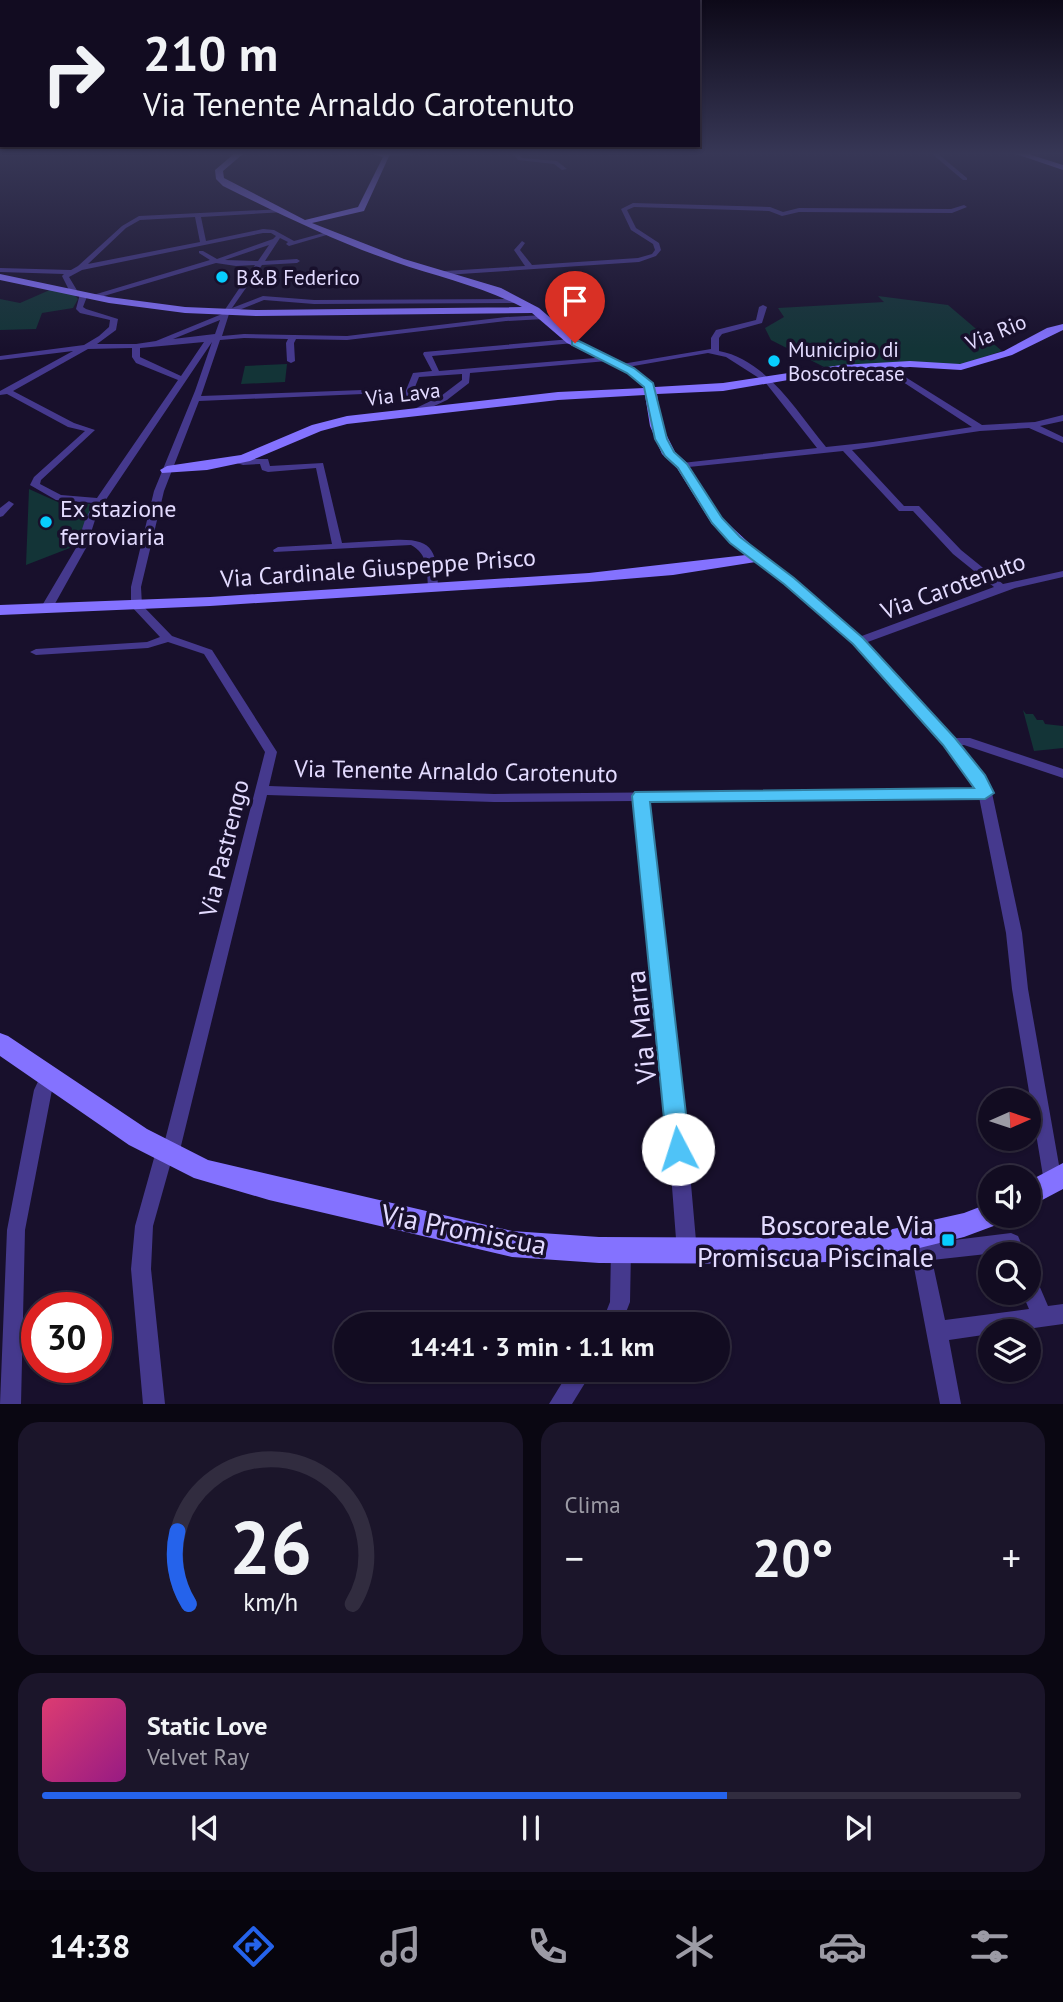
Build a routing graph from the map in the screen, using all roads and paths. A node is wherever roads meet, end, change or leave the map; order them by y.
1 (152, 219) edge
2 (199, 219) edge
3 (295, 219) edge
4 (322, 219) edge
5 (628, 219) edge
6 (302, 223) junction
7 (327, 234) junction
8 (225, 239) junction
9 (276, 239) junction
10 (202, 243) junction
11 (294, 243) junction
12 (522, 243) dead end
13 (249, 248) junction
14 (201, 252) dead end
15 (267, 252) junction
16 (216, 261) junction
17 (297, 261) dead end
18 (259, 264) junction
19 (529, 265) junction
20 (80, 268) junction
21 (0, 270) edge
22 (69, 272) junction
23 (445, 273) junction
24 (0, 277) edge
25 (84, 294) junction
26 (519, 301) junction
27 (763, 307) dead end
28 (227, 313) junction
29 (540, 313) junction
30 (1063, 327) edge
31 (216, 335) junction
32 (293, 338) junction
33 (571, 341) junction
34 (158, 342) junction
35 (136, 346) junction
36 (84, 347) junction
37 (715, 352) junction
38 (0, 358) edge
39 (607, 359) junction
40 (291, 361) dead end
41 (883, 365) junction
42 (622, 366) junction
43 (466, 371) junction
44 (437, 374) junction
45 (768, 380) junction
46 (181, 381) junction
47 (650, 389) junction
48 (363, 392) dead end
49 (4, 393) edge
50 (198, 395) junction
51 (408, 395) dead end
52 (415, 412) junction
53 (1063, 418) edge
54 (1031, 425) junction
55 (980, 428) junction
56 (1063, 440) edge
57 (846, 449) junction
58 (824, 451) junction
59 (237, 460) junction
60 (682, 466) junction
61 (167, 470) junction
62 (100, 501) junction
63 (9, 505) dead end
64 (0, 514) edge
65 (337, 544) junction
66 (278, 550) dead end
67 (757, 558) junction
68 (1063, 574) edge
69 (433, 587) junction
70 (1000, 587) junction
71 (137, 606) junction
72 (46, 609) junction
73 (0, 610) edge
74 (168, 638) junction
75 (858, 641) junction
76 (36, 652) dead end
77 (949, 742) junction
78 (1063, 774) edge
79 (262, 790) junction
80 (985, 793) junction
81 (641, 796) junction
82 (0, 1043) edge
83 (49, 1076) junction
84 (167, 1153) junction
85 (1058, 1178) edge
86 (1041, 1188) edge
87 (978, 1220) edge
88 (919, 1236) junction
89 (978, 1246) edge
90 (621, 1251) junction
91 (687, 1252) junction
92 (1037, 1305) edge
93 (616, 1312) edge
94 (1063, 1314) edge
95 (1042, 1317) junction
96 (938, 1331) junction
97 (575, 1382) edge
98 (10, 1404) edge
99 (154, 1404) edge
100 (559, 1404) edge
101 (951, 1404) edge

1 - 20 street
2 - 10 street
3 - 6 street
4 - 6 street
5 - 19 street
6 - 7 street
7 - 11 street
7 - 23 street
8 - 9 street
8 - 10 street
8 - 13 street
9 - 11 street
9 - 13 street
9 - 15 street
10 - 20 street
11 - 15 street
12 - 19 street
13 - 15 street
13 - 16 street
14 - 16 street
15 - 18 street
16 - 18 street
16 - 25 street
17 - 18 street
18 - 28 street
19 - 23 street
20 - 22 street
21 - 22 street
22 - 25 street
23 - 26 street
24 - 25 street
25 - 28 street
25 - 36 street
26 - 28 street
26 - 29 street
27 - 37 street
28 - 29 street
28 - 31 street
28 - 34 street
29 - 32 street
29 - 33 street
30 - 41 street, Via Rio
31 - 32 street
31 - 34 street
31 - 46 street
31 - 50 street
32 - 40 street
33 - 39 street
33 - 44 street
34 - 35 street
35 - 36 street
35 - 46 street
36 - 38 street
36 - 49 street
37 - 42 street
37 - 45 street
39 - 42 street
39 - 43 street
41 - 45 street, Via Rio
41 - 55 street
42 - 47 street
43 - 44 street
43 - 52 street
44 - 51 street
45 - 47 street, Via Rio
45 - 58 street
46 - 50 street
46 - 62 street
47 - 52 street, Via Lava
47 - 60 street
48 - 50 street
49 - 62 street
50 - 61 street
52 - 59 street, Via Lava
53 - 54 street
54 - 55 street
54 - 56 street
55 - 57 street
57 - 58 street
57 - 70 street
58 - 60 street
59 - 61 street, Via Lava
59 - 65 street
60 - 67 street
61 - 71 street
62 - 72 street
63 - 64 street
65 - 66 street
65 - 69 street
67 - 69 street, Via Cardinale Giuspeppe Prisco
67 - 75 street
68 - 70 street, Via Carotenuto
69 - 71 street, Via Cardinale Giuspeppe Prisco
70 - 75 street, Via Carotenuto
71 - 72 street, Via Cardinale Giuspeppe Prisco
71 - 74 street, Via Pastrengo
72 - 73 street, Via Cardinale Giuspeppe Prisco
74 - 76 street
74 - 79 street, Via Pastrengo
75 - 77 street
77 - 78 street
77 - 80 street
79 - 81 street, Via Tenente Arnaldo Carotenuto
79 - 84 street, Via Pastrengo
80 - 81 street, Via Tenente Arnaldo Carotenuto
80 - 85 street
81 - 91 street, Via Marra
82 - 83 street, Via Promiscua
83 - 84 street, Via Promiscua
83 - 98 street
84 - 90 street, Via Promiscua
84 - 99 street, Via Pastrengo
85 - 86 street
87 - 88 street, Via Promiscua
88 - 89 street
88 - 91 street, Via Promiscua
88 - 96 street
90 - 91 street, Via Promiscua
90 - 93 street
92 - 95 street
94 - 95 street
95 - 96 street
96 - 101 street
97 - 100 street

